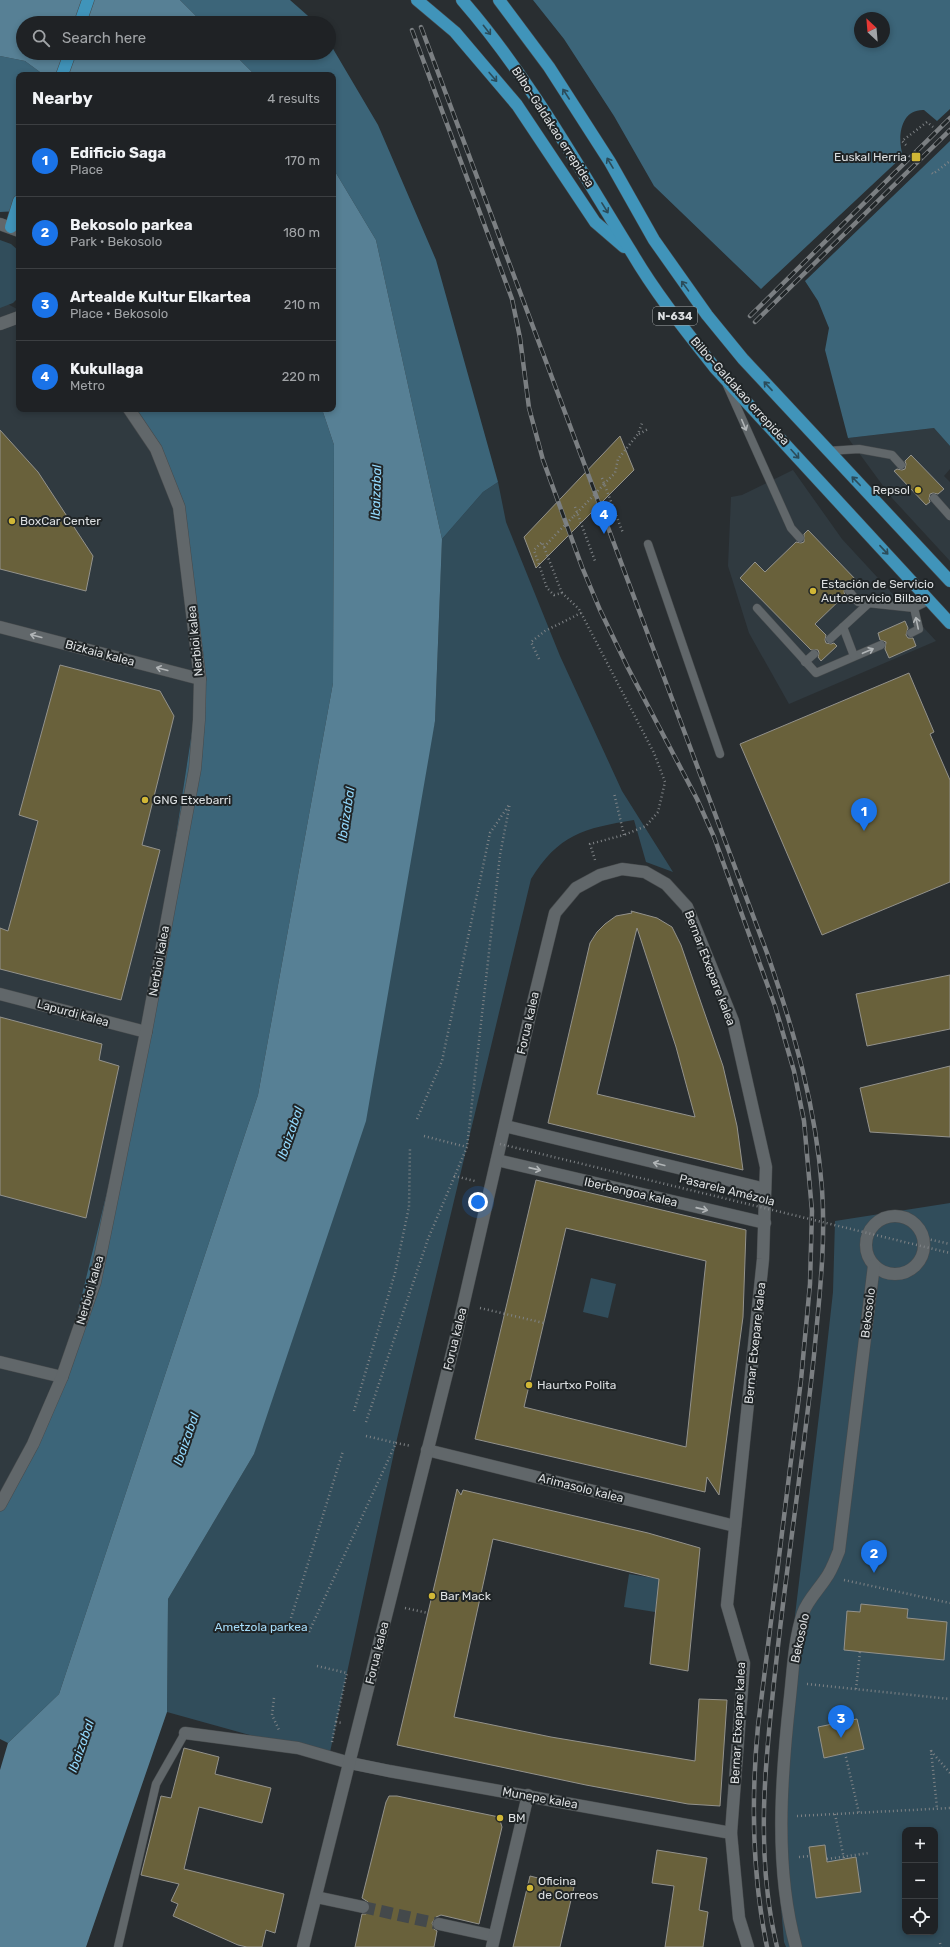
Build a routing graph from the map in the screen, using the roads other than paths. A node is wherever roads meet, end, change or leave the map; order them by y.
1 (88, 0) edge
2 (417, 0) edge
3 (462, 0) edge
4 (499, 0) edge
5 (82, 16) edge
6 (67, 60) edge
7 (63, 72) edge
8 (16, 210) edge
9 (10, 227) edge
10 (632, 254) junction
11 (16, 318) edge
12 (0, 324) edge
13 (724, 376) junction
14 (131, 412) edge
15 (828, 451) junction
16 (901, 465) dead end
17 (934, 498) dead end
18 (950, 516) edge
19 (800, 538) dead end
20 (648, 544) dead end
21 (950, 581) edge
22 (849, 591) dead end
23 (930, 600) junction
24 (869, 603) junction
25 (757, 608) dead end
26 (914, 608) junction
27 (950, 623) edge
28 (0, 627) edge
29 (843, 627) junction
30 (911, 633) dead end
31 (830, 639) dead end
32 (881, 645) dead end
33 (814, 654) dead end
34 (854, 656) junction
35 (805, 662) junction
36 (200, 679) junction
37 (720, 754) dead end
38 (556, 913) joint
39 (0, 994) edge
40 (146, 1032) junction
41 (505, 1126) junction
42 (497, 1160) junction
43 (765, 1189) junction
44 (765, 1223) junction
45 (874, 1265) junction
46 (0, 1362) edge
47 (62, 1377) junction
48 (427, 1450) junction
49 (0, 1505) edge
50 (735, 1526) junction
51 (185, 1733) joint
52 (350, 1763) junction
53 (528, 1795) junction
54 (731, 1833) junction
55 (316, 1897) junction
56 (363, 1907) tunnel mouth
57 (439, 1924) tunnel mouth
58 (493, 1942) edge
59 (118, 1947) edge
60 (303, 1947) edge
61 (748, 1947) edge
62 (796, 1947) edge

1 - 5 highway
2 -> 10 highway
3 -> 10 highway, Bilbo-Galdakao errepidea / N-634
15 -> 4 highway, Bilbo-Galdakao errepidea / N-634
6 - 7 highway
8 - 9 highway
10 - 13 highway, Bilbo-Galdakao errepidea / N-634
11 - 12 street
13 -> 19 lane
13 -> 23 highway, Bilbo-Galdakao errepidea / N-634
14 - 36 street, Nerbioi kalea
15 - 16 lane
21 -> 15 highway, Bilbo-Galdakao errepidea / N-634
17 - 18 lane
20 - 37 lane
22 - 24 lane
23 - 26 lane
23 - 27 highway, Bilbo-Galdakao errepidea / N-634
24 - 26 lane
24 - 29 lane
25 - 35 lane
30 -> 26 lane
36 -> 28 street, Bizkaia kalea
29 - 31 lane
29 - 34 lane
34 -> 32 lane
33 - 35 lane
34 - 35 lane
36 - 40 street, Nerbioi kalea
38 - 41 street, Forua kalea
38 - 43 street, Bernar Etxepare kalea
39 - 40 street, Lapurdi kalea
40 - 47 street, Nerbioi kalea
41 - 42 street, Forua kalea
43 -> 41 street
42 -> 44 street, Iberbengoa kalea
42 - 48 street, Forua kalea
43 - 44 street, Bernar Etxepare kalea
44 - 50 street, Bernar Etxepare kalea
45 - 45 street
45 - 62 street, Bekosolo
46 - 47 street
47 - 49 street, Nerbioi kalea
48 - 50 street, Arimasolo kalea
48 - 52 street, Forua kalea
50 - 54 street, Bernar Etxepare kalea
51 - 52 street
51 - 59 lane
52 - 53 street, Munepe kalea
52 - 55 street, Forua kalea
53 - 54 street, Munepe kalea
53 - 58 street
54 - 61 street, Bernar Etxepare kalea
55 - 56 street
55 - 60 street, Forua kalea
57 - 58 street

